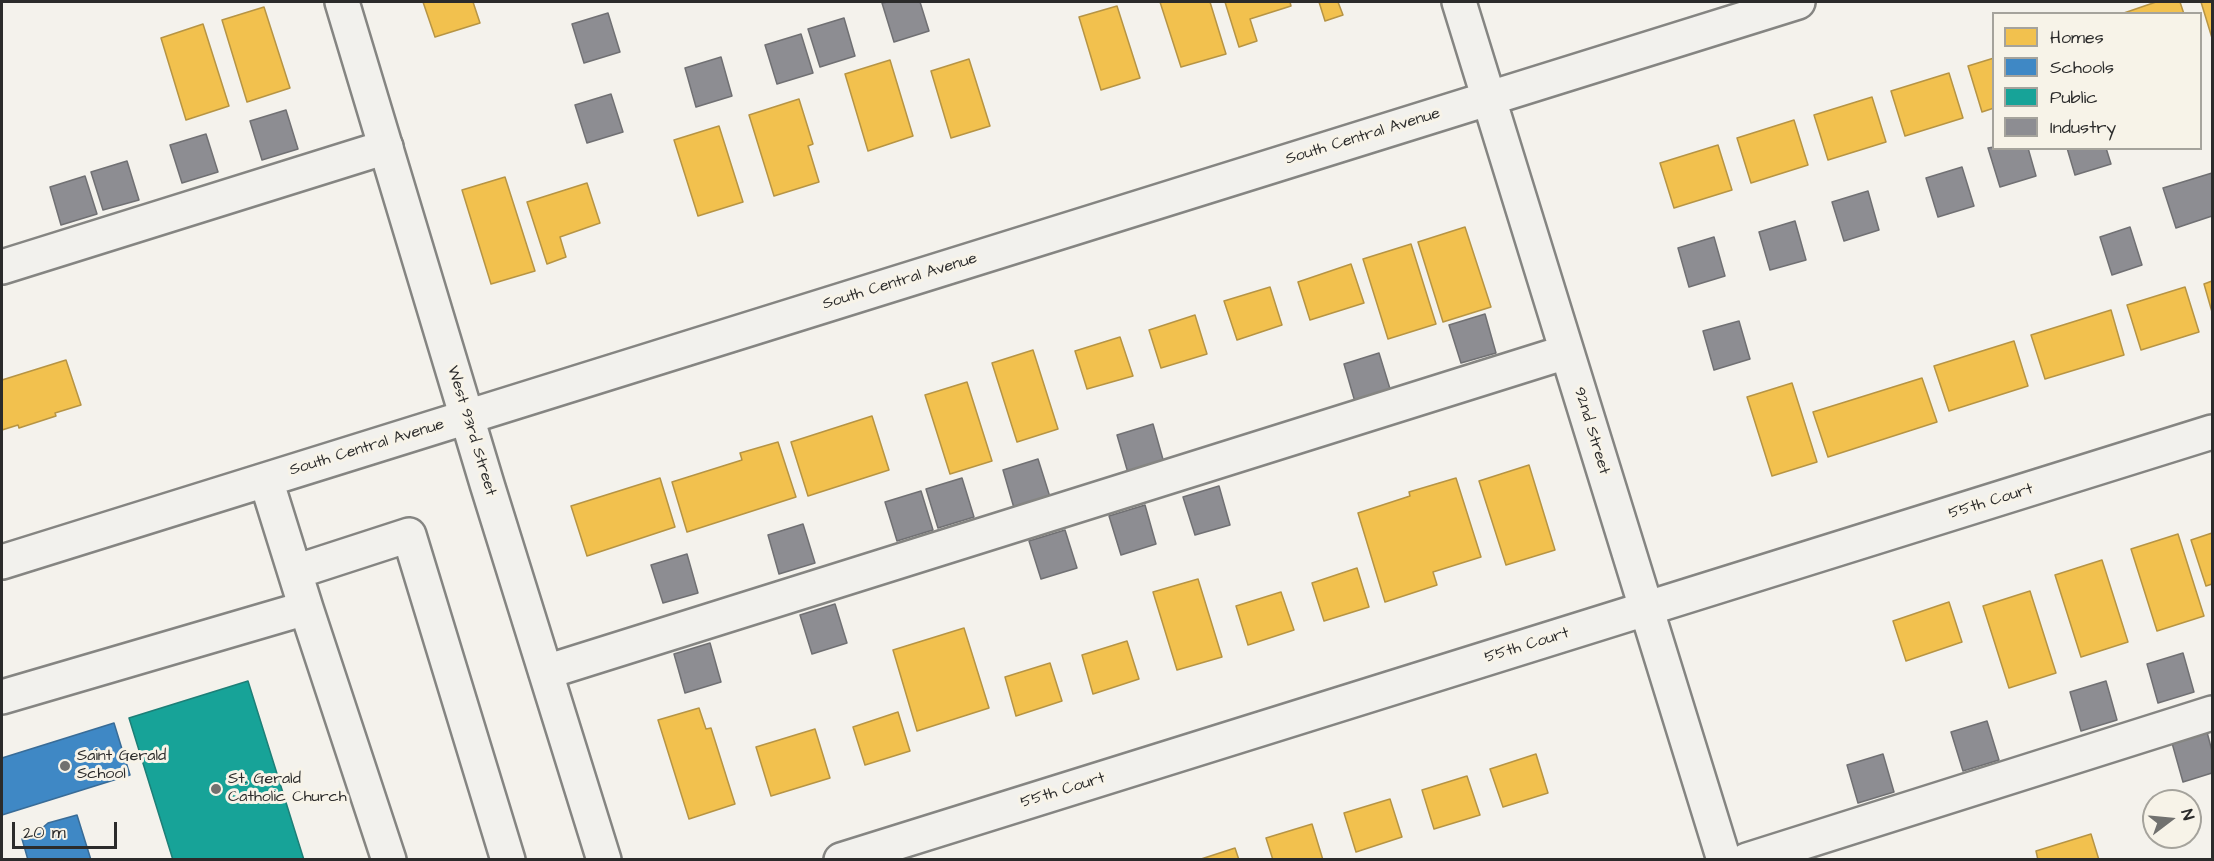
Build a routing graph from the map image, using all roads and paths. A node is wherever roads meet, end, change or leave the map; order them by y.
1 (342, 2) edge
2 (1459, 2) edge
3 (1798, 2) edge
4 (1488, 98) junction
5 (386, 147) junction
6 (2, 267) edge
7 (1566, 352) junction
8 (466, 417) junction
9 (2212, 432) edge
10 (266, 480) junction
11 (2, 562) edge
12 (295, 572) junction
13 (306, 608) junction
14 (1646, 609) junction
15 (546, 672) junction
16 (2, 697) edge
17 (2212, 713) edge
18 (389, 860) edge
19 (508, 860) edge
20 (604, 860) edge
21 (841, 860) edge
22 (1724, 860) edge
23 (1748, 860) edge

1 - 5 street, West 93rd Street
2 - 4 street, 92nd Street
3 - 4 street, South Central Avenue
4 - 7 street, 92nd Street
4 - 8 street, South Central Avenue
5 - 6 street
5 - 8 street, West 93rd Street
7 - 14 street, 92nd Street
7 - 15 street
8 - 10 street, South Central Avenue
8 - 15 street, West 93rd Street
9 - 14 street, 55th Court
10 - 11 street, South Central Avenue
10 - 12 street
12 - 13 street
12 - 19 street
13 - 16 street
13 - 18 street
14 - 21 street, 55th Court
14 - 22 street, 92nd Street
15 - 20 street, West 93rd Street
17 - 23 street

